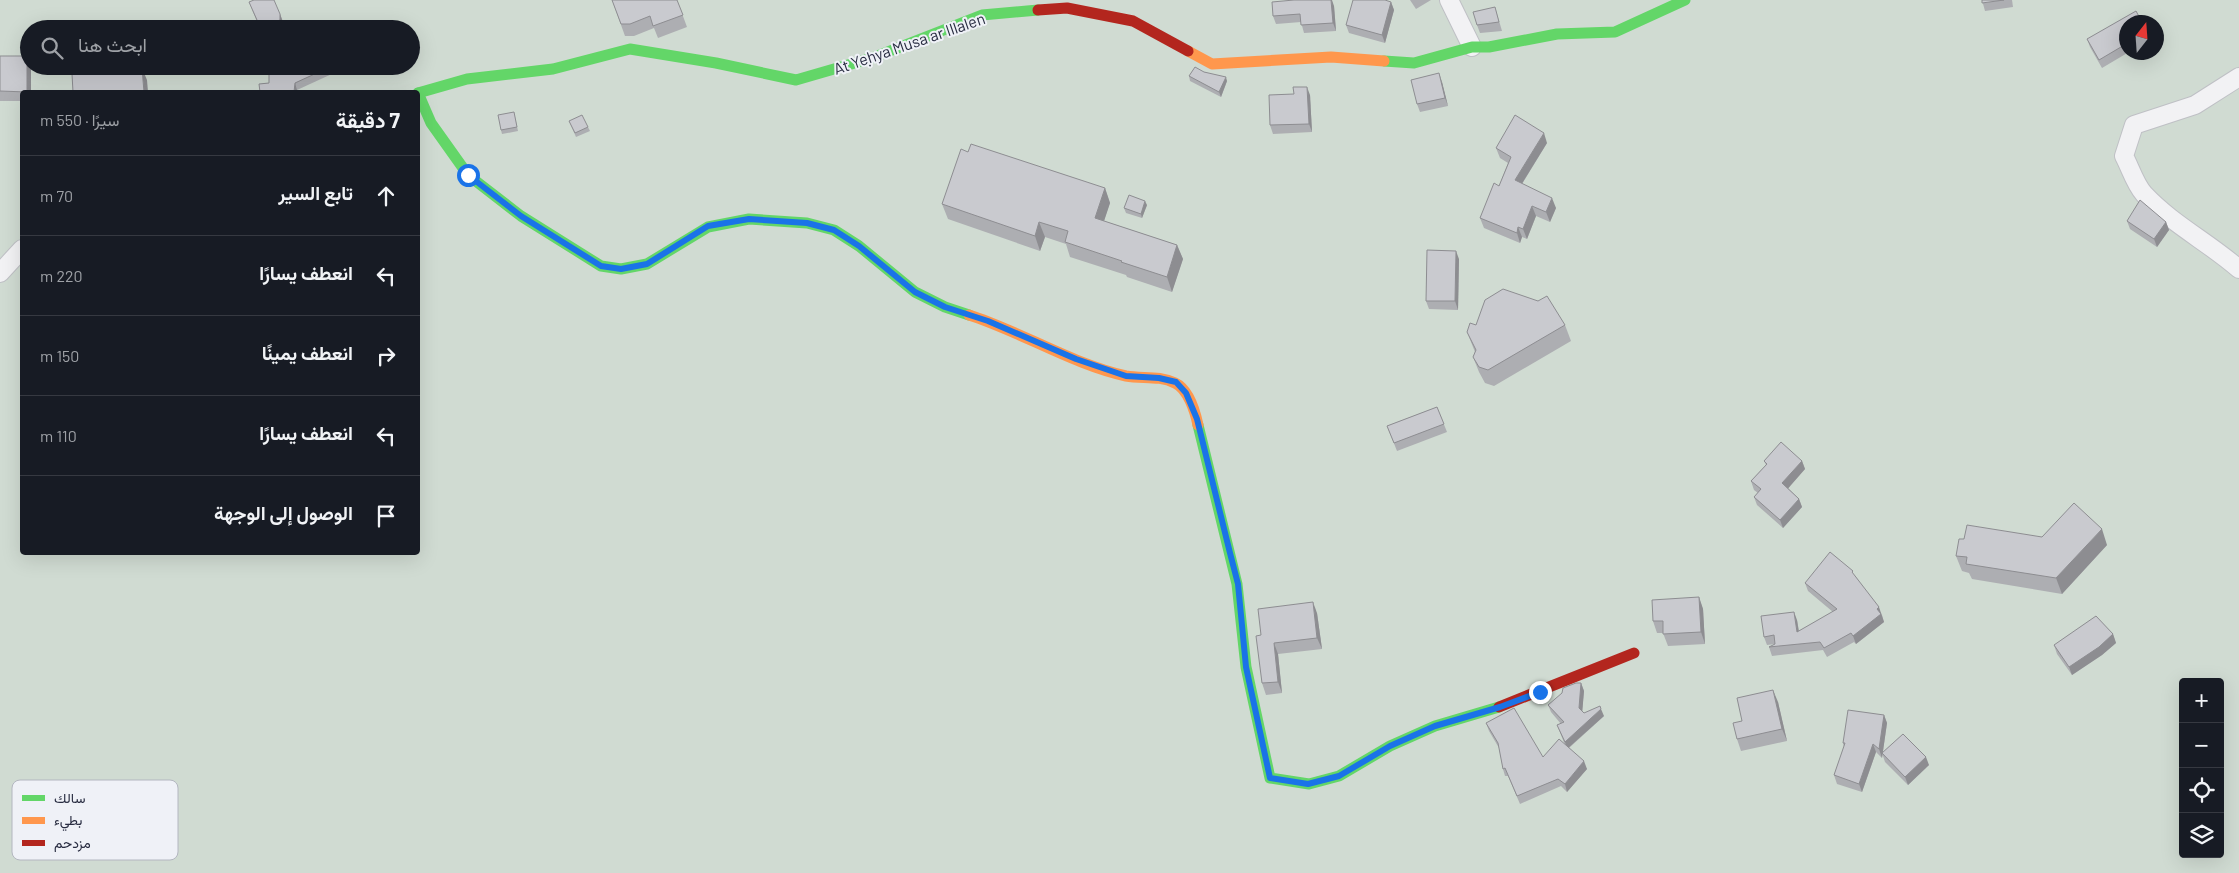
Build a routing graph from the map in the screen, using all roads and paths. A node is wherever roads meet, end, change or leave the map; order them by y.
1 (1448, 0) edge
2 (1462, 0) edge
3 (1685, 0) edge
4 (1472, 47) junction
5 (2239, 77) edge
6 (420, 92) edge
7 (420, 98) edge
8 (20, 251) edge
9 (2239, 269) edge
10 (0, 273) edge
11 (1634, 653) dead end

1 - 4 street
2 - 4 street
3 - 4 street, At Yeḥya Musa ar Illalen
4 - 6 street, At Yeḥya Musa ar Illalen
5 - 9 street
7 - 11 street
8 - 10 street

